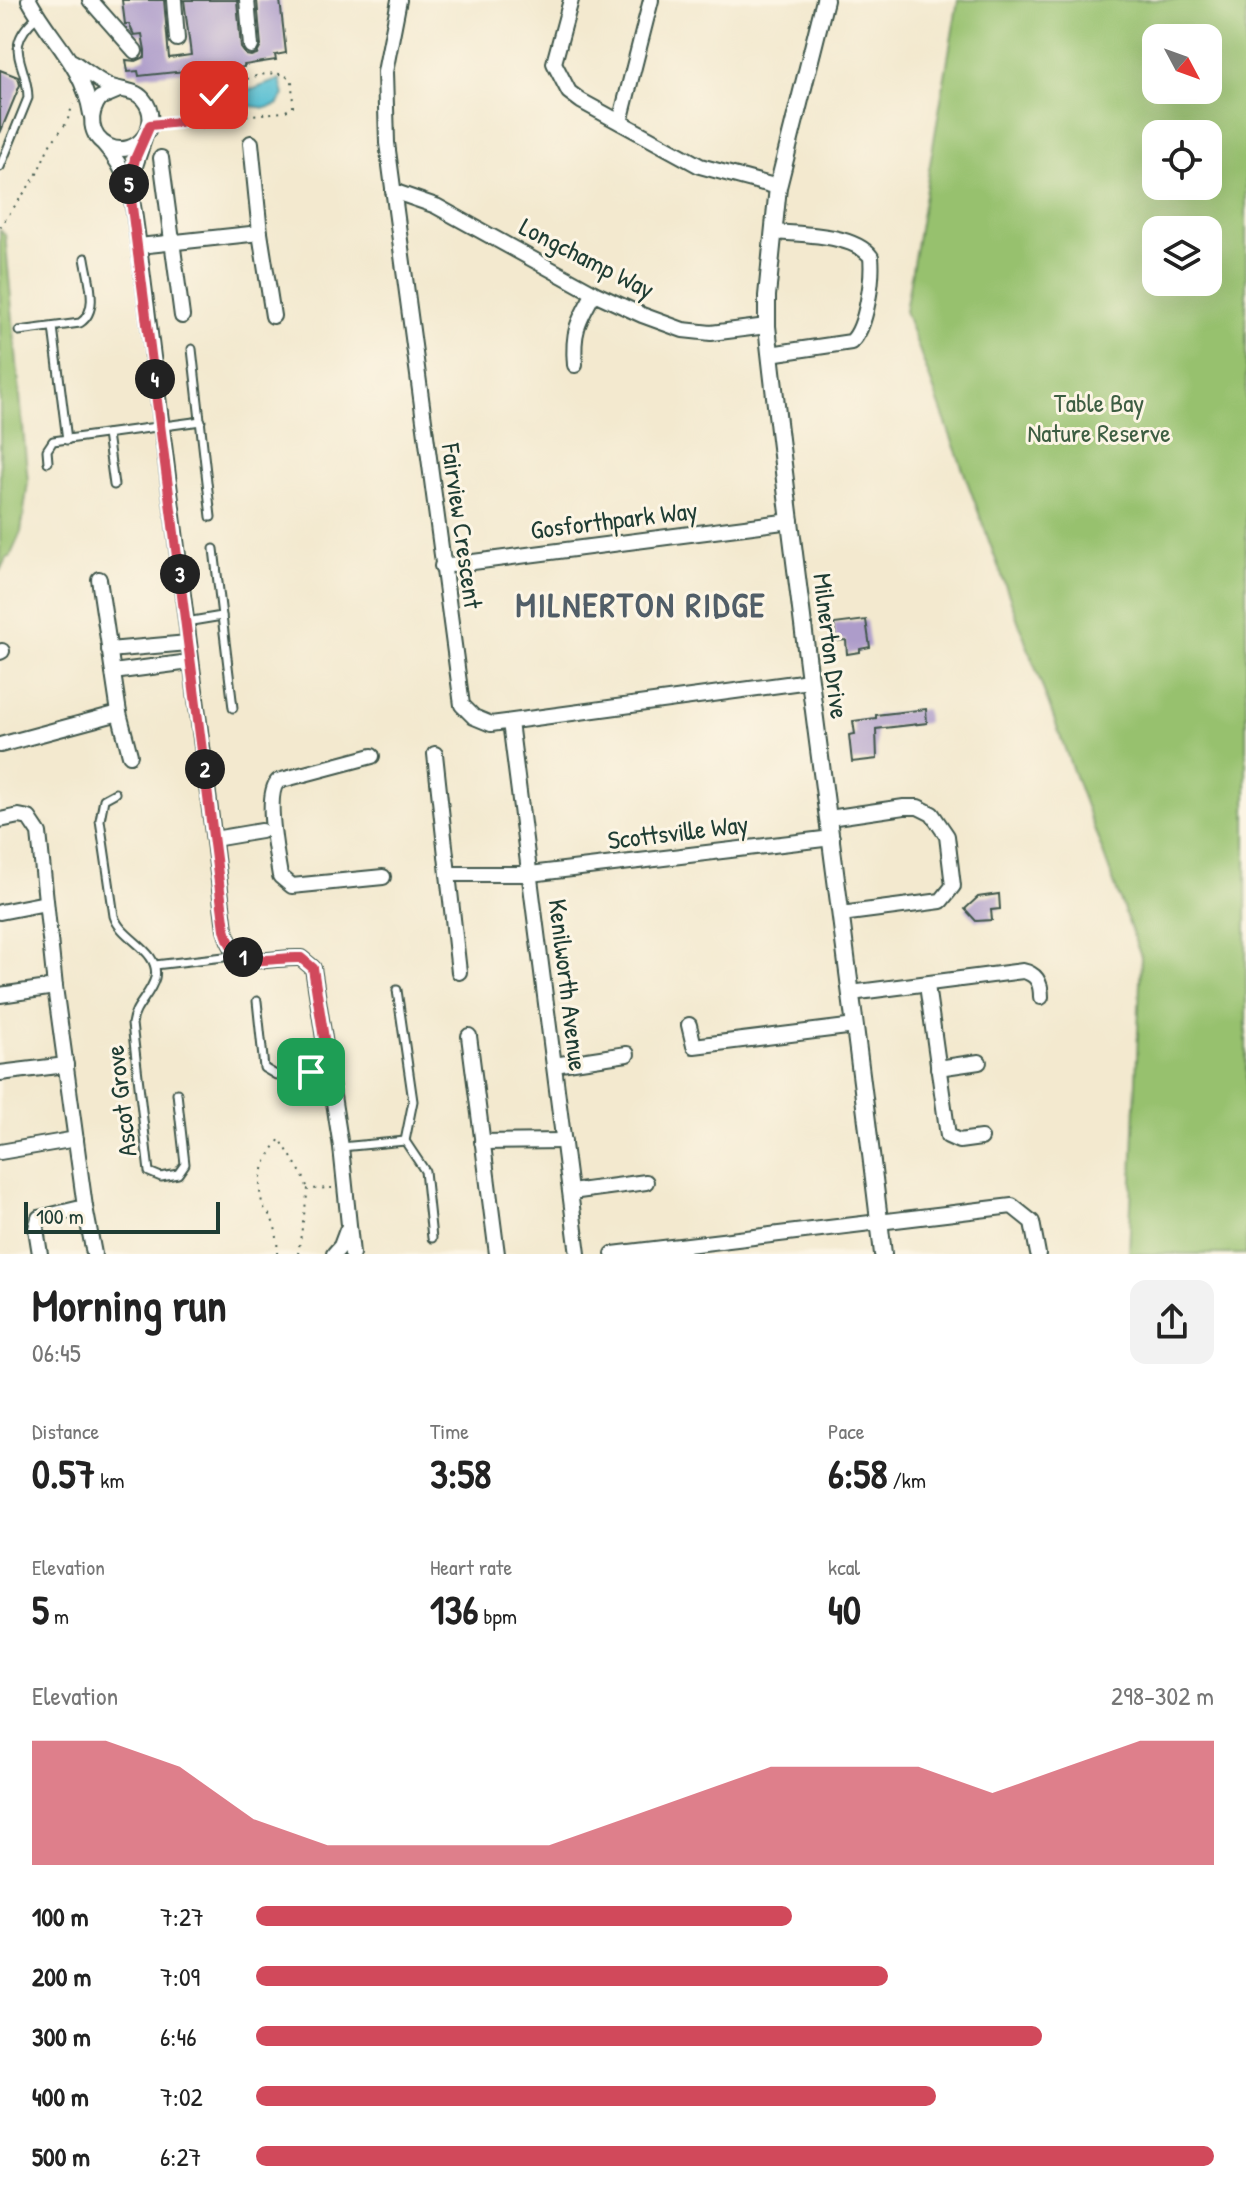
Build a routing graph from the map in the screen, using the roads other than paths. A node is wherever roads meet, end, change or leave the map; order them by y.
1 (29, 0) edge
2 (90, 0) edge
3 (174, 0) edge
4 (247, 0) edge
5 (399, 0) edge
6 (571, 0) edge
7 (651, 0) edge
8 (825, 0) edge
9 (38, 16) junction
10 (177, 39) dead end
11 (251, 46) dead end
12 (135, 51) dead end
13 (73, 62) junction
14 (119, 90) junction
15 (92, 117) junction
16 (620, 122) junction
17 (148, 131) junction
18 (251, 143) dead end
19 (104, 144) junction
20 (161, 158) dead end
21 (0, 167) edge
22 (129, 184) junction
23 (778, 187) junction
24 (393, 191) junction
25 (773, 232) junction
26 (260, 233) junction
27 (172, 242) junction
28 (139, 246) junction
29 (85, 258) dead end
30 (594, 293) junction
31 (182, 316) dead end
32 (273, 316) dead end
33 (767, 326) junction
34 (53, 327) junction
35 (19, 331) dead end
36 (192, 349) dead end
37 (770, 354) junction
38 (575, 365) dead end
39 (201, 421) junction
40 (161, 425) junction
41 (107, 434) junction
42 (67, 440) junction
43 (48, 462) dead end
44 (114, 485) dead end
45 (211, 517) dead end
46 (791, 521) junction
47 (214, 549) dead end
48 (442, 566) junction
49 (99, 579) dead end
50 (222, 616) junction
51 (186, 622) junction
52 (188, 643) junction
53 (109, 650) junction
54 (190, 662) junction
55 (113, 672) junction
56 (809, 681) junction
57 (233, 708) dead end
58 (119, 713) junction
59 (510, 722) junction
60 (0, 745) edge
61 (435, 754) dead end
62 (130, 755) dead end
63 (372, 756) dead end
64 (115, 793) dead end
65 (829, 818) junction
66 (0, 820) edge
67 (268, 832) junction
68 (832, 838) junction
69 (214, 839) junction
70 (448, 874) junction
71 (530, 874) junction
72 (383, 877) dead end
73 (46, 903) junction
74 (0, 912) edge
75 (841, 914) junction
76 (237, 953) junction
77 (155, 965) junction
78 (459, 972) dead end
79 (927, 985) junction
80 (55, 987) junction
81 (397, 990) dead end
82 (851, 993) junction
83 (0, 995) edge
84 (1041, 997) dead end
85 (257, 1001) dead end
86 (689, 1025) dead end
87 (855, 1026) junction
88 (469, 1036) dead end
89 (627, 1054) dead end
90 (979, 1062) dead end
91 (66, 1065) junction
92 (554, 1065) junction
93 (938, 1068) junction
94 (329, 1071) junction
95 (0, 1073) edge
96 (177, 1093) dead end
97 (981, 1138) dead end
98 (76, 1139) junction
99 (405, 1141) junction
100 (564, 1141) junction
101 (482, 1142) junction
102 (341, 1147) junction
103 (0, 1152) edge
104 (646, 1182) dead end
105 (571, 1192) junction
106 (85, 1207) junction
107 (880, 1220) junction
108 (348, 1227) junction
109 (432, 1238) dead end
110 (40, 1254) edge
111 (94, 1254) edge
112 (334, 1254) edge
113 (352, 1254) edge
114 (497, 1254) edge
115 (578, 1254) edge
116 (613, 1254) edge
117 (883, 1254) edge
118 (1038, 1254) edge

1 - 9 street
2 - 12 street
3 - 10 street
4 - 11 street
5 - 24 street, Fairview Crescent
6 - 16 street
7 - 16 street
8 - 23 street, Milnerton Drive
9 - 13 street
9 - 21 lane
13 - 14 street
13 - 15 street
14 - 15 street
14 - 17 street
15 - 19 street
16 - 23 street
17 - 19 street
17 - 22 street
18 - 26 street
19 - 22 street
20 - 27 street
22 - 28 street
23 - 25 street, Milnerton Drive
24 - 30 street, Longchamp Way
24 - 48 street, Fairview Crescent
25 - 33 street, Milnerton Drive
25 - 37 street
26 - 27 street
26 - 32 street
27 - 28 street
27 - 31 street
28 - 40 street
29 - 34 lane
30 - 33 street, Longchamp Way
30 - 38 street
33 - 37 street, Milnerton Drive
34 - 35 lane
34 - 42 lane
36 - 39 lane
37 - 46 street, Milnerton Drive
39 - 40 lane
39 - 45 lane
40 - 41 lane
40 - 51 street
41 - 42 lane
41 - 44 lane
42 - 43 lane
46 - 48 street, Gosforthpark Way
46 - 56 street, Milnerton Drive
47 - 50 lane
48 - 59 street, Fairview Crescent
49 - 53 street
50 - 51 lane
50 - 57 lane
51 - 52 street
52 - 53 street
52 - 54 street
53 - 55 street
54 - 55 street
54 - 69 street
55 - 58 street
56 - 59 street, Fairview Crescent
56 - 65 street, Milnerton Drive
58 - 60 street
58 - 62 street
59 - 71 street, Kenilworth Avenue
61 - 70 street
63 - 67 street
64 - 77 lane
65 - 68 street, Milnerton Drive
65 - 75 street
66 - 73 street
67 - 69 street
67 - 72 street
68 - 71 street, Scottsville Way
68 - 75 street, Milnerton Drive
69 - 76 street
70 - 71 street, Scottsville Way
70 - 78 street
71 - 92 street, Kenilworth Avenue
73 - 74 street
73 - 80 street
75 - 82 street, Milnerton Drive
76 - 77 lane
76 - 94 street
77 - 96 lane, Ascot Grove
79 - 82 street
79 - 84 street
79 - 93 street
80 - 83 street
80 - 91 street
81 - 99 lane
82 - 87 street, Milnerton Drive
85 - 94 lane
86 - 87 street
87 - 107 street, Milnerton Drive
88 - 101 street
89 - 92 street
90 - 93 street
91 - 95 street
91 - 98 street
92 - 100 street, Kenilworth Avenue
93 - 97 street
94 - 102 street
98 - 103 street
98 - 106 street
99 - 102 lane
99 - 109 lane
100 - 101 street
100 - 105 street, Kenilworth Avenue
101 - 114 street
102 - 108 street
104 - 105 street
105 - 115 street, Kenilworth Avenue
106 - 110 street
106 - 111 street
107 - 116 street
107 - 117 street, Milnerton Drive
107 - 118 street
108 - 112 street
108 - 113 street

